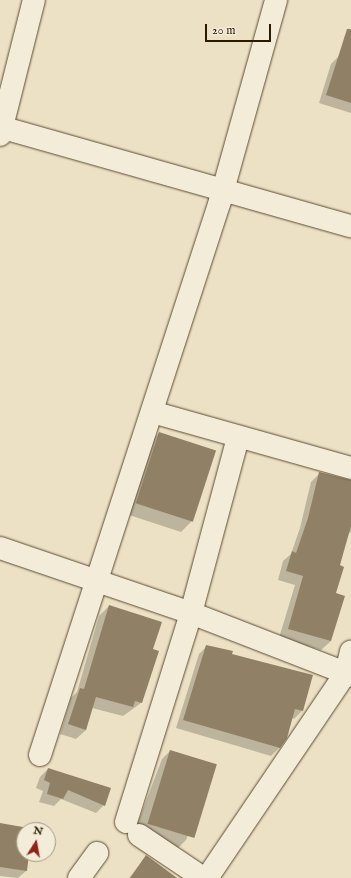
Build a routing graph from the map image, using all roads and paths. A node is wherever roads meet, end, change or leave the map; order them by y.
1 (34, 0) edge
2 (276, 0) edge
3 (1, 130) edge
4 (223, 190) junction
5 (351, 226) edge
6 (152, 412) junction
7 (238, 438) junction
8 (351, 468) edge
9 (0, 548) edge
10 (96, 579) junction
11 (191, 613) junction
12 (351, 652) edge
13 (348, 674) edge
14 (40, 755) dead end
15 (97, 852) dead end
16 (79, 878) edge
17 (203, 878) edge
18 (207, 878) edge

1 - 3 street
2 - 4 street
3 - 4 street
4 - 5 street
4 - 6 street
6 - 7 street
6 - 10 street
7 - 8 street
7 - 11 street
9 - 10 street
10 - 11 street
10 - 14 street
11 - 13 street
11 - 17 street
12 - 13 street
13 - 18 street
15 - 16 street

